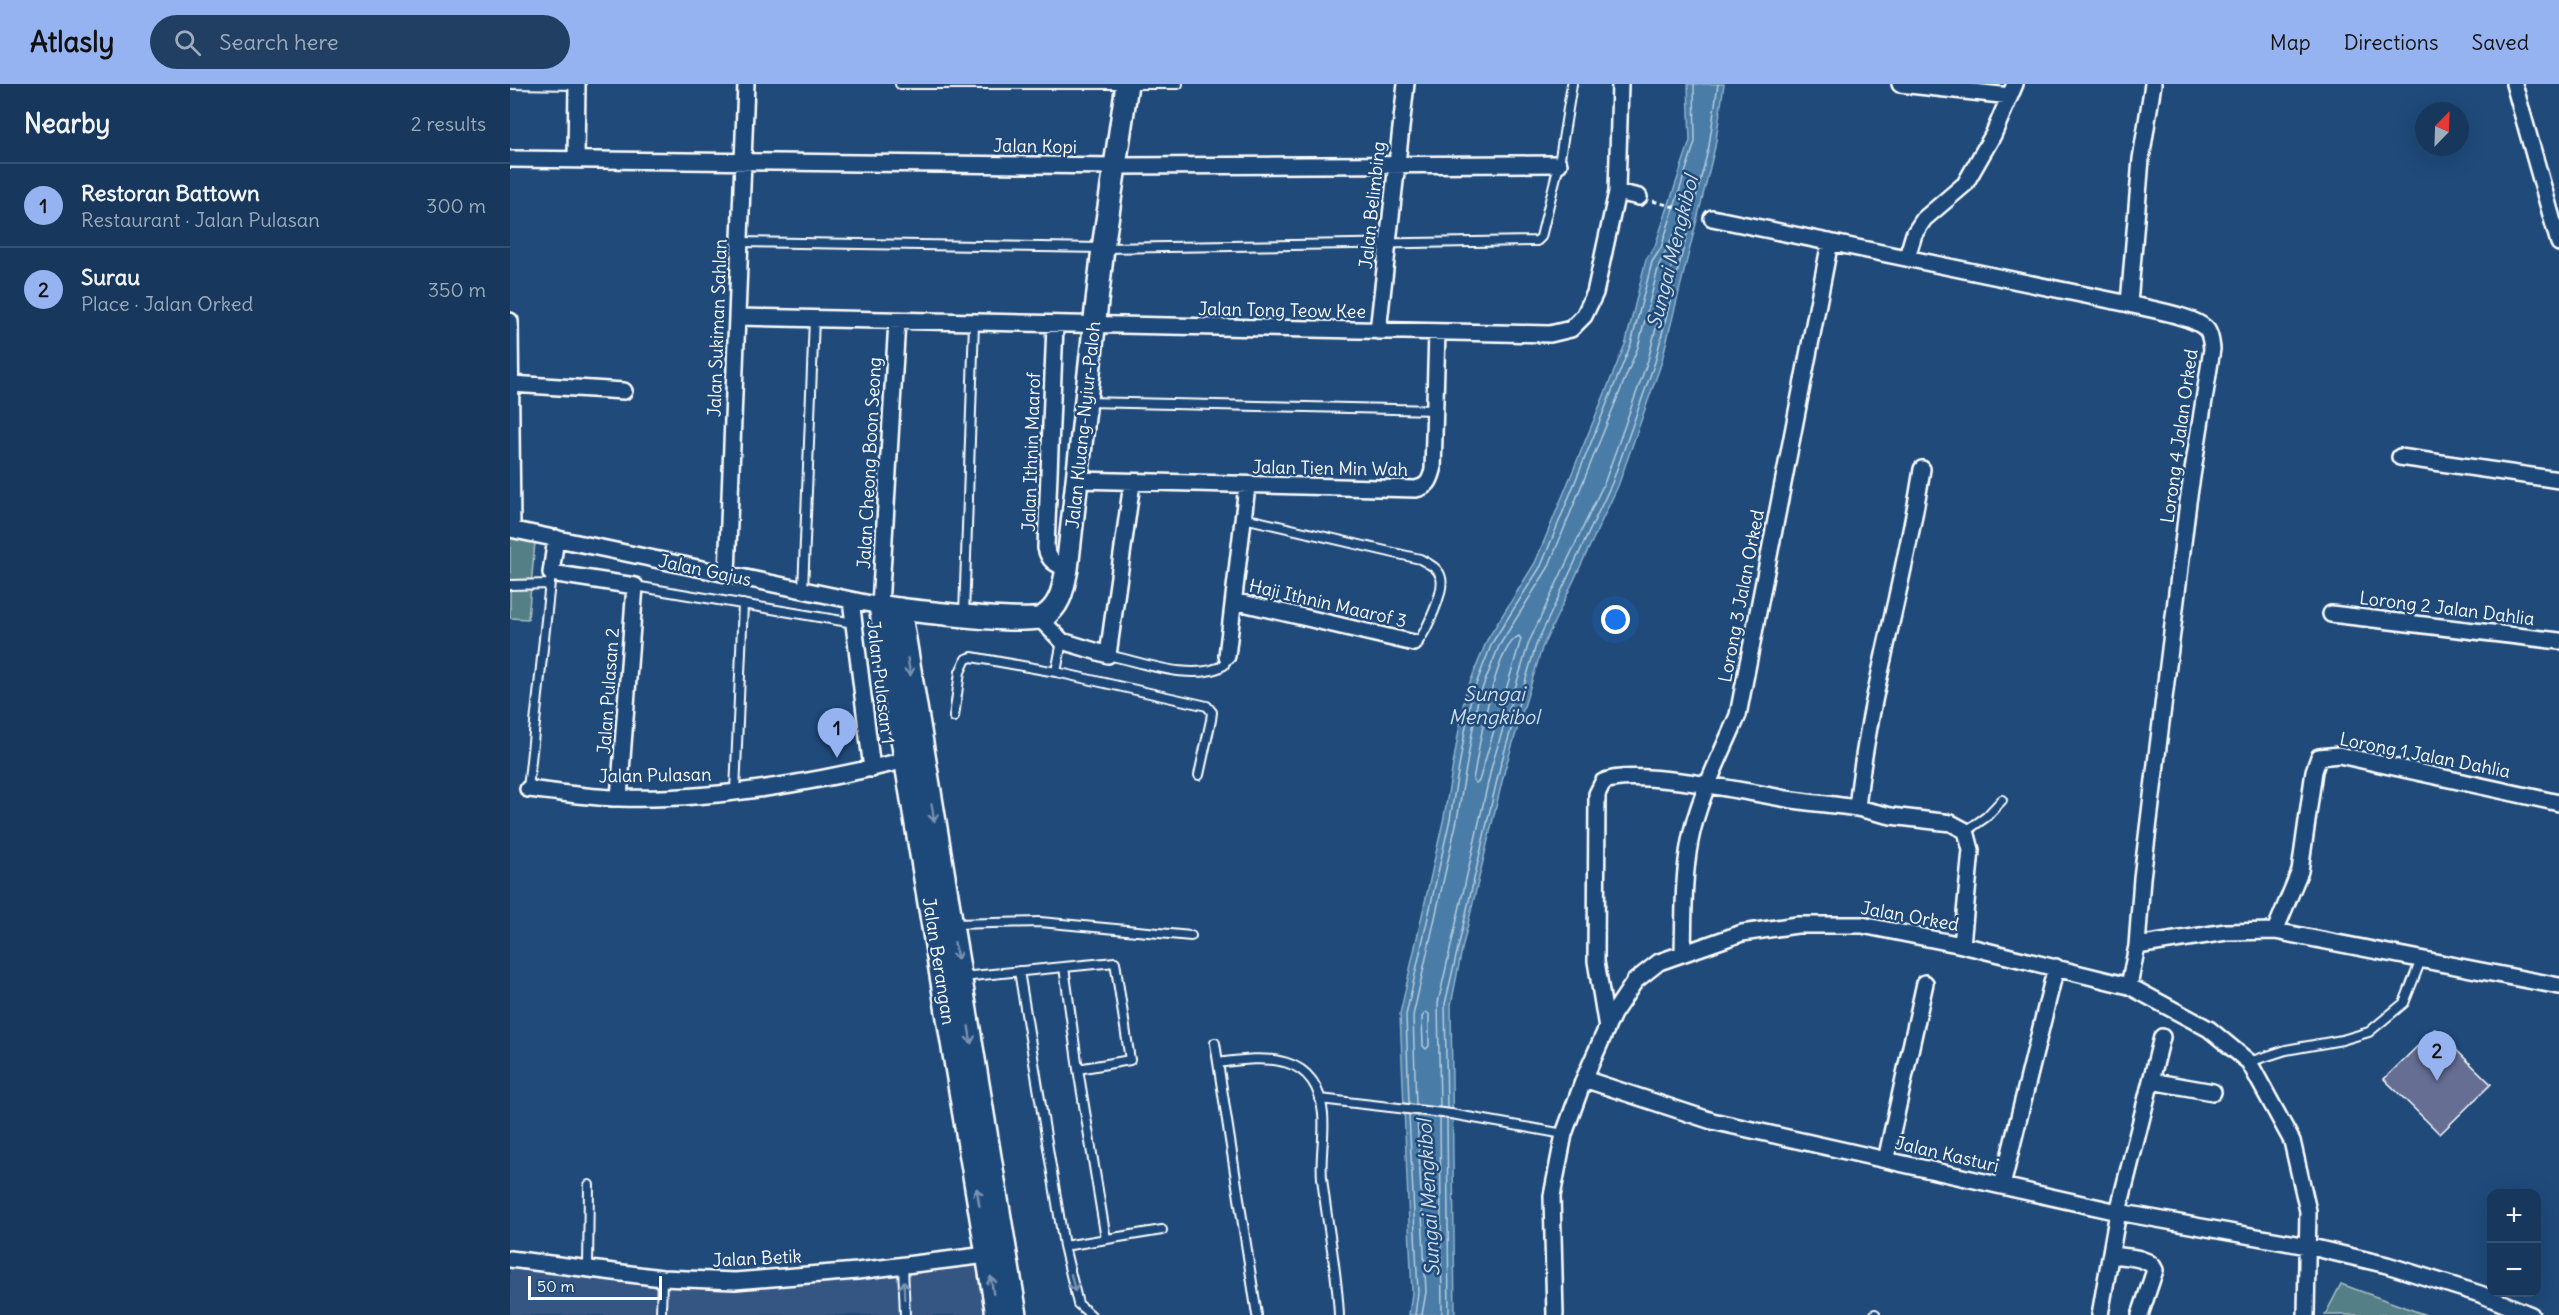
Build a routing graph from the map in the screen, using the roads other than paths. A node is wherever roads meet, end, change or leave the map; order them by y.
1 (510, 84) edge
2 (746, 84) edge
3 (900, 84) edge
4 (1178, 84) edge
5 (1406, 84) edge
6 (1572, 84) edge
7 (1620, 84) edge
8 (1900, 84) edge
9 (2153, 84) edge
10 (2514, 84) edge
11 (577, 85) edge
12 (1127, 85) edge
13 (2012, 90) edge
14 (510, 159) edge
15 (576, 159) junction
16 (743, 162) junction
17 (1397, 163) junction
18 (1559, 164) junction
19 (1115, 166) junction
20 (1617, 192) junction
21 (1639, 197) road end
22 (1712, 218) road end
23 (740, 242) junction
24 (1830, 242) junction
25 (1388, 243) junction
26 (2559, 243) edge
27 (1103, 248) junction
28 (1907, 257) junction
29 (2129, 304) junction
30 (737, 317) junction
31 (814, 319) junction
32 (510, 321) edge
33 (897, 321) junction
34 (974, 323) junction
35 (1055, 325) junction
36 (1094, 326) junction
37 (1378, 331) junction
38 (1437, 332) junction
39 (511, 384) edge
40 (624, 391) dead end
41 (1085, 402) junction
42 (1436, 410) junction
43 (2400, 457) dead end
44 (1922, 469) dead end
45 (1077, 480) junction
46 (2559, 480) edge
47 (1132, 483) junction
48 (1247, 486) junction
49 (1244, 518) junction
50 (511, 529) edge
51 (556, 538) junction
52 (1067, 569) junction
53 (727, 574) junction
54 (550, 579) junction
55 (510, 585) edge
56 (635, 586) junction
57 (803, 590) junction
58 (851, 600) junction
59 (1234, 601) junction
60 (743, 604) junction
61 (890, 608) junction
62 (2331, 614) dead end
63 (964, 616) junction
64 (1040, 619) junction
65 (854, 622) junction
66 (2559, 640) edge
67 (1062, 641) junction
68 (1414, 643) joint
69 (1108, 655) junction
70 (1227, 656) joint
71 (1056, 672) junction
72 (954, 717) dead end
73 (915, 758) junction
74 (873, 769) junction
75 (1199, 775) dead end
76 (1709, 784) junction
77 (528, 789) joint
78 (735, 792) junction
79 (619, 798) junction
80 (2002, 800) dead end
81 (2559, 803) edge
82 (1857, 808) junction
83 (1966, 831) junction
84 (942, 924) junction
85 (2275, 931) junction
86 (1191, 936) dead end
87 (1962, 945) junction
88 (2137, 946) junction
89 (1683, 953) junction
90 (2421, 960) junction
91 (1064, 967) junction
92 (2056, 967) junction
93 (1019, 971) junction
94 (951, 978) junction
95 (1925, 984) dead end
96 (2129, 986) junction
97 (2559, 986) edge
98 (1607, 1028) junction
99 (2162, 1037) dead end
100 (1215, 1043) dead end
101 (2249, 1062) junction
102 (1218, 1063) junction
103 (1078, 1069) junction
104 (1584, 1079) junction
105 (2151, 1081) junction
106 (2212, 1092) dead end
107 (1320, 1099) junction
108 (1564, 1134) junction
109 (1886, 1160) junction
110 (589, 1185) dead end
111 (2002, 1186) junction
112 (2118, 1212) junction
113 (1162, 1230) dead end
114 (1107, 1239) junction
115 (1064, 1246) junction
116 (2307, 1246) junction
117 (997, 1254) junction
118 (2111, 1255) junction
119 (510, 1259) edge
120 (903, 1266) junction
121 (588, 1269) junction
122 (662, 1278) junction
123 (660, 1313) dead end
124 (905, 1315) edge
125 (997, 1315) edge
126 (1016, 1315) edge
127 (1091, 1315) edge
128 (1257, 1315) edge
129 (1339, 1315) edge
130 (1556, 1315) edge
131 (2100, 1315) edge
132 (2140, 1315) edge
133 (2306, 1315) edge
134 (2531, 1315) edge

1 - 11 lane
2 - 16 street, Jalan Sukiman Sahlan
3 - 12 lane
4 - 12 lane
5 - 17 street, Jalan Belimbing
6 - 18 lane
7 - 20 street, Jalan Tong Teow Kee
8 - 13 street
9 - 29 street
10 - 26 street
11 - 15 street
12 - 19 street, Jalan Kluang-Nyiur-Paloh
13 - 28 street
14 - 15 street, Jalan Kopi
15 - 16 street, Jalan Kopi
16 - 19 street, Jalan Kopi
16 - 23 street, Jalan Sukiman Sahlan
17 - 18 street, Jalan Kopi
17 - 19 street, Jalan Kopi
17 - 25 street, Jalan Belimbing
18 - 25 lane
19 - 27 street, Jalan Kluang-Nyiur-Paloh
20 - 21 street
20 - 38 street, Jalan Tong Teow Kee
22 - 24 street, Lorong 4 Jalan Orked
23 - 27 lane
23 - 30 street, Jalan Sukiman Sahlan
24 - 28 street, Lorong 4 Jalan Orked
24 - 76 street, Lorong 3 Jalan Orked
25 - 27 lane
25 - 37 street, Jalan Belimbing
27 - 36 street, Jalan Kluang-Nyiur-Paloh
28 - 29 street, Lorong 4 Jalan Orked
29 - 88 street, Lorong 4 Jalan Orked
30 - 31 street, Jalan Tong Teow Kee
30 - 53 street, Jalan Sukiman Sahlan
31 - 33 street, Jalan Tong Teow Kee
31 - 57 lane
32 - 39 street
33 - 34 street, Jalan Tong Teow Kee
33 - 61 street, Jalan Cheong Boon Seong
34 - 35 street, Jalan Tong Teow Kee
34 - 63 lane
35 - 36 street, Jalan Tong Teow Kee
35 - 52 street, Jalan Ithnin Maarof
36 - 37 street, Jalan Tong Teow Kee
36 - 41 street, Jalan Kluang-Nyiur-Paloh
37 - 38 street, Jalan Tong Teow Kee
38 - 42 street, Jalan Tien Min Wah
39 - 40 street
39 - 50 street
41 - 42 lane
41 - 45 street, Jalan Kluang-Nyiur-Paloh
42 - 48 street, Jalan Tien Min Wah
43 - 46 street
44 - 82 street
45 - 47 street, Jalan Tien Min Wah
45 - 52 street, Jalan Kluang-Nyiur-Paloh
47 - 48 street, Jalan Tien Min Wah
47 - 69 street
48 - 49 street
49 - 59 street
49 - 68 lane
50 - 51 street, Jalan Gajus
51 - 53 street, Jalan Gajus
51 - 54 street, Jalan Pulasan
52 - 64 street, Jalan Kluang-Nyiur-Paloh
53 - 57 street, Jalan Gajus
54 - 55 lane
54 - 56 street
54 - 77 lane, Jalan Pulasan
56 - 60 lane
56 - 79 street, Jalan Pulasan 2
57 - 58 street, Jalan Gajus
58 - 61 street, Jalan Gajus
58 - 65 street, Jalan Pulasan 1
59 - 68 street, Haji Ithnin Maarof 3
59 - 70 street
60 - 65 lane
60 - 78 lane
61 - 63 street
61 - 73 street, Jalan Berangan
62 - 66 street, Lorong 2 Jalan Dahlia
63 - 64 street
64 - 67 street
65 - 74 street, Jalan Pulasan 1
67 - 69 street
67 - 71 lane
69 - 70 lane
71 - 72 lane
71 - 75 lane
73 - 74 street, Jalan Pulasan
73 - 84 street, Jalan Berangan
74 - 78 street, Jalan Pulasan
76 - 82 street
76 - 89 street, Lorong 3 Jalan Orked
76 - 98 street
77 - 79 street, Jalan Pulasan
78 - 79 street, Jalan Pulasan
80 - 83 lane
81 - 85 street, Lorong 1 Jalan Dahlia
82 - 83 street
83 - 87 street
84 - 86 lane
84 - 94 street, Jalan Berangan
85 - 88 street
85 - 90 street
87 - 89 street, Jalan Orked
87 - 92 street, Jalan Orked
88 - 96 street, Lorong 4 Jalan Orked
89 - 98 street, Jalan Orked
90 - 97 street
90 - 101 lane
91 - 93 lane
91 - 103 lane
91 - 103 lane
92 - 96 street, Jalan Orked
92 - 111 street
93 - 94 lane
93 - 115 lane
94 - 117 street, Jalan Berangan
95 - 109 street
96 - 101 street, Jalan Orked
98 - 104 street, Jalan Orked
99 - 105 street
100 - 102 lane
101 - 116 street, Jalan Orked
102 - 107 lane
102 - 128 lane
103 - 114 lane
104 - 108 street, Jalan Orked
104 - 109 street, Jalan Kasturi
105 - 106 street
105 - 112 street
107 - 108 lane
107 - 129 lane
108 - 130 street, Jalan Orked
109 - 111 street, Jalan Kasturi
110 - 121 lane
111 - 112 street, Jalan Kasturi
112 - 116 street, Jalan Kasturi
112 - 118 street
113 - 114 lane
114 - 115 lane
115 -> 127 lane
116 - 133 street, Jalan Orked
116 - 134 street, Jalan Kasturi
117 - 120 street, Jalan Betik
125 -> 117 street, Jalan Berangan
117 - 126 street, Jalan Berangan
118 - 131 street
118 - 132 street
119 - 121 street, Jalan Betik
120 - 122 street, Jalan Betik
124 -> 120 lane
121 - 122 street, Jalan Betik
122 - 123 lane

